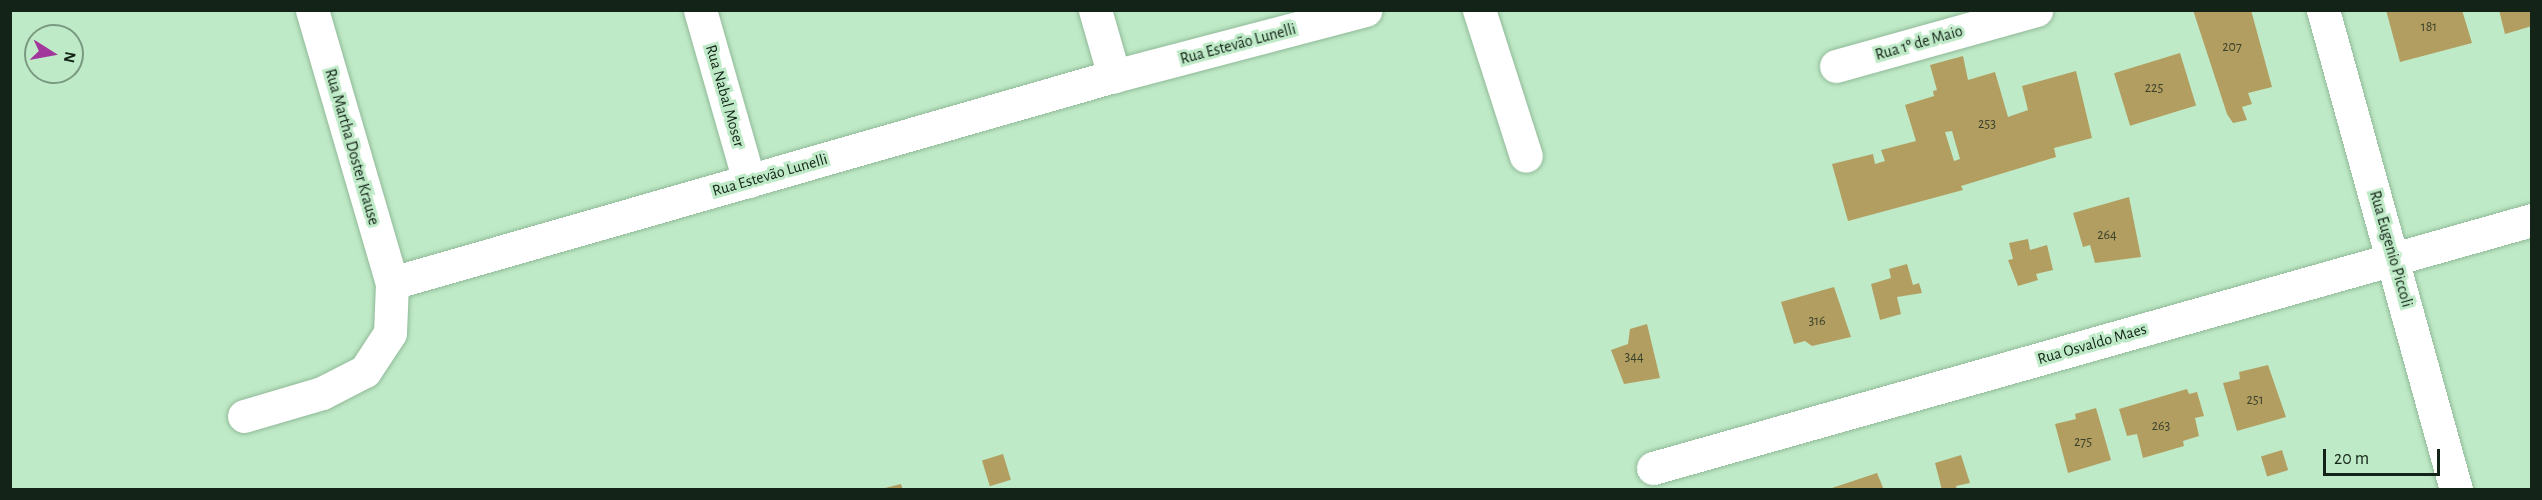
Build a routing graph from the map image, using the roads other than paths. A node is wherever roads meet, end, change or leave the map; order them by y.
1 (312, 10) edge
2 (700, 10) edge
3 (1095, 10) edge
4 (1366, 10) edge
5 (1479, 10) edge
6 (2036, 10) edge
7 (2323, 10) edge
8 (1836, 66) dead end
9 (1114, 76) junction
10 (1526, 156) dead end
11 (749, 181) junction
12 (2532, 220) edge
13 (2395, 259) junction
14 (392, 283) junction
15 (244, 416) dead end
16 (1653, 468) dead end
17 (2456, 489) edge

1 - 14 street, Rua Martha Doster Krause
2 - 11 street, Rua Nabal Moser
3 - 9 street
4 - 9 street, Rua Estevão Lunelli
5 - 10 street
6 - 8 street, Rua 1º de Maio
7 - 13 street, Rua Eugenio Piccoli
9 - 11 street, Rua Estevão Lunelli
11 - 14 street, Rua Estevão Lunelli
12 - 13 street, Rua Osvaldo Maes
13 - 16 street, Rua Osvaldo Maes
13 - 17 street, Rua Eugenio Piccoli
14 - 15 street

